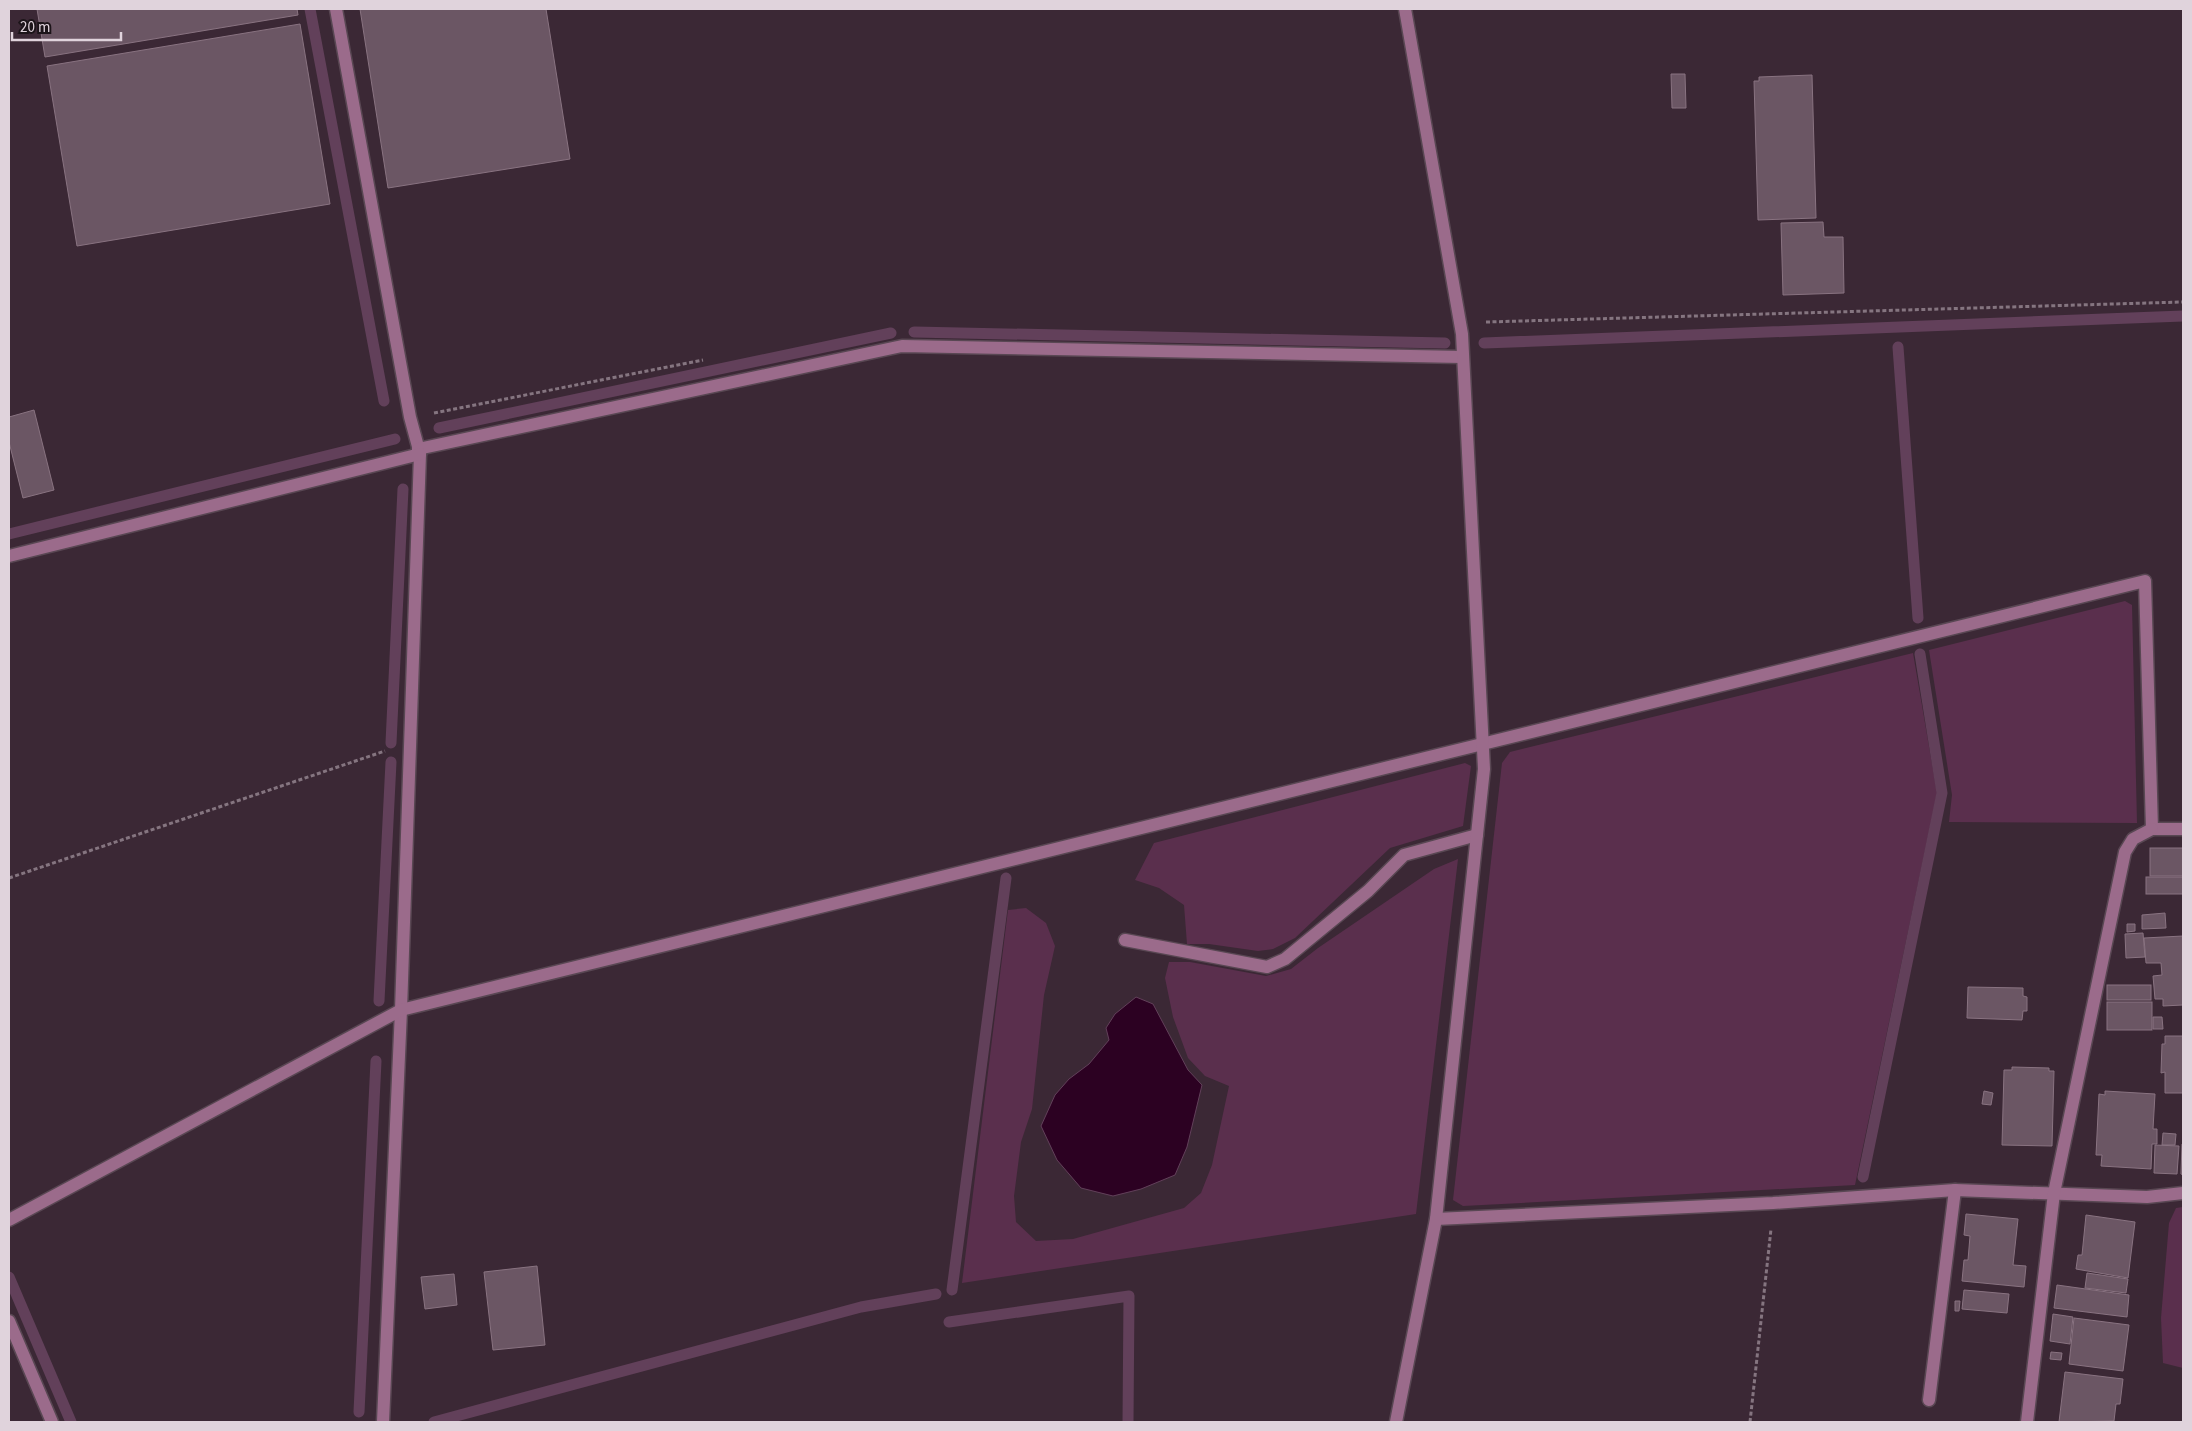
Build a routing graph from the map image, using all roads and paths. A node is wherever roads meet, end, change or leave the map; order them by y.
1 (336, 9) edge
2 (1405, 9) edge
3 (2183, 302) edge
4 (1460, 323) junction
5 (1462, 357) junction
6 (419, 451) junction
7 (9, 556) edge
8 (1483, 742) junction
9 (409, 753) junction
10 (2152, 829) junction
11 (2183, 829) edge
12 (1477, 835) junction
13 (9, 878) edge
14 (1125, 940) dead end
15 (401, 1010) junction
16 (1955, 1190) junction
17 (2054, 1193) junction
18 (2183, 1193) edge
19 (1773, 1203) junction
20 (1436, 1219) junction
21 (9, 1220) edge
22 (9, 1321) edge
23 (1928, 1400) dead end
24 (52, 1422) edge
25 (383, 1422) edge
26 (1396, 1422) edge
27 (1750, 1422) edge
28 (2027, 1422) edge

1 - 6 street
2 - 4 street
3 - 4 path
4 - 5 street
5 - 6 street
5 - 8 street
6 - 7 street
6 - 9 street
8 - 10 street
8 - 12 street
8 - 15 street
9 - 13 path
9 - 15 street
10 - 11 street
10 - 17 street
12 - 14 street
12 - 20 street
15 - 21 street
15 - 25 street
16 - 17 street
16 - 19 street
16 - 23 street
17 - 18 street
17 - 28 street
19 - 20 street
19 - 27 path
20 - 26 street
22 - 24 street

